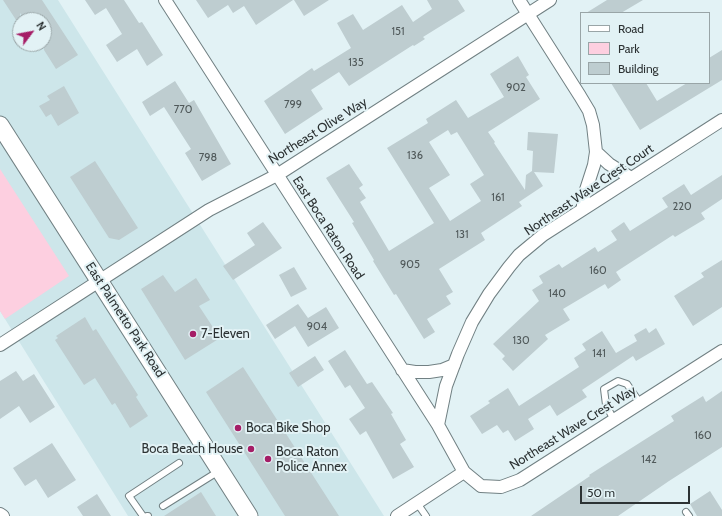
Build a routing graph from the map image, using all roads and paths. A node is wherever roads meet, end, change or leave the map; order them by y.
1 (165, 0) edge
2 (519, 0) edge
3 (550, 0) edge
4 (528, 14) junction
5 (722, 120) edge
6 (0, 125) edge
7 (596, 152) junction
8 (277, 174) junction
9 (631, 178) junction
10 (583, 209) junction
11 (99, 281) junction
12 (0, 345) edge
13 (722, 351) edge
14 (454, 365) junction
15 (402, 370) junction
16 (640, 403) junction
17 (614, 420) junction
18 (438, 425) junction
19 (179, 463) dead end
20 (220, 470) junction
21 (464, 472) junction
22 (417, 503) junction
23 (163, 506) dead end
24 (0, 514) edge
25 (401, 515) edge
26 (3, 516) edge
27 (143, 516) edge
28 (249, 516) edge
29 (426, 516) edge

1 - 8 street, East Boca Raton Road
2 - 4 street
3 - 4 street, Northeast Olive Way
4 - 7 street
4 - 8 street, Northeast Olive Way
5 - 9 street, Northeast Wave Crest Court
6 - 11 main road, East Palmetto Park Road
7 - 9 street
7 - 10 street
8 - 11 street, Northeast Olive Way
8 - 15 street, East Boca Raton Road
9 - 10 street, Northeast Wave Crest Court
10 - 14 street, Northeast Wave Crest Court
11 - 12 street, Northeast Olive Way
11 - 20 main road, East Palmetto Park Road
13 - 16 street, Northeast Wave Crest Way
14 - 15 street
14 - 18 street, Northeast Wave Crest Court
15 - 18 street, East Boca Raton Road
16 - 17 street, Northeast Wave Crest Way
16 - 17 lane
17 - 21 street, Northeast Wave Crest Way
18 - 21 street, East Boca Raton Road
19 - 27 lane
20 - 23 lane
20 - 28 main road, East Palmetto Park Road
21 - 22 street
22 - 25 street
22 - 29 lane
24 - 26 street

